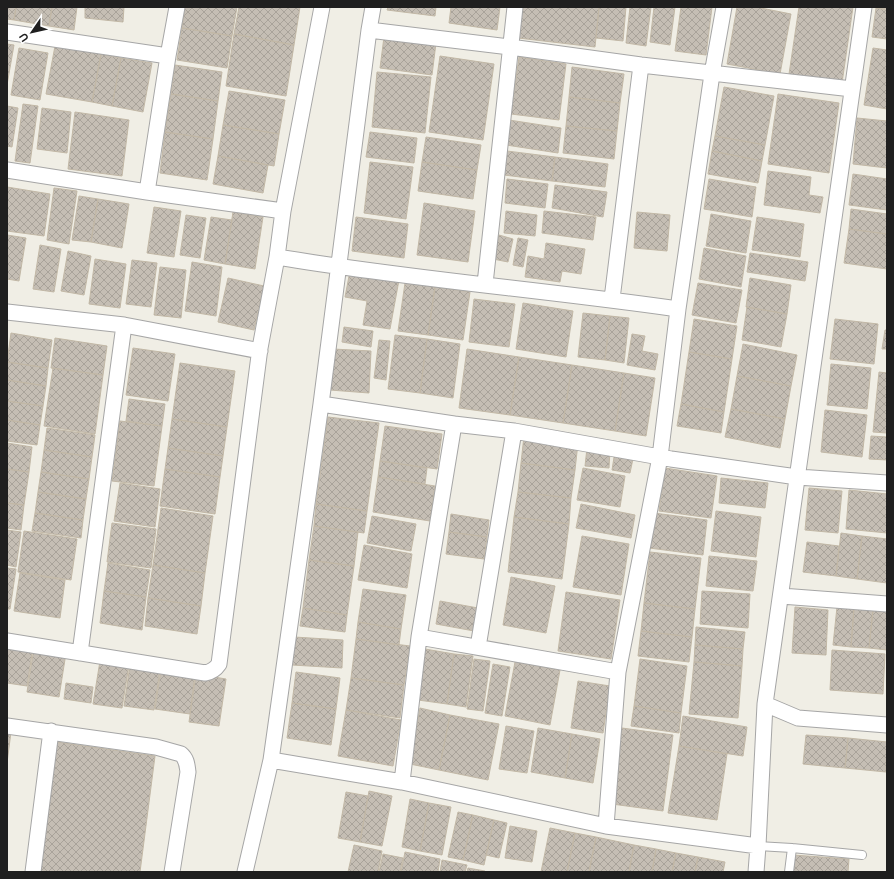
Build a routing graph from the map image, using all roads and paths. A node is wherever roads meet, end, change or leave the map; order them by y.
1 (177, 7) edge
2 (322, 7) edge
3 (373, 7) edge
4 (515, 7) edge
5 (724, 7) edge
6 (864, 7) edge
7 (369, 30) junction
8 (7, 32) edge
9 (510, 47) junction
10 (168, 56) junction
11 (640, 65) junction
12 (712, 74) junction
13 (852, 89) junction
14 (7, 170) edge
15 (147, 192) junction
16 (283, 211) junction
17 (277, 257) junction
18 (335, 266) junction
19 (485, 284) junction
20 (612, 300) junction
21 (678, 309) junction
22 (7, 312) edge
23 (124, 325) junction
24 (260, 351) junction
25 (321, 404) junction
26 (454, 424) junction
27 (514, 431) junction
28 (660, 457) junction
29 (797, 477) junction
30 (887, 483) edge
31 (781, 596) junction
32 (887, 604) edge
33 (419, 637) junction
34 (7, 641) edge
35 (478, 647) junction
36 (80, 653) junction
37 (618, 672) junction
38 (766, 704) junction
39 (887, 725) edge
40 (7, 726) edge
41 (51, 731) junction
42 (271, 760) junction
43 (402, 782) junction
44 (606, 826) junction
45 (758, 846) junction
46 (792, 848) junction
47 (862, 856) dead end
48 (34, 872) edge
49 (172, 872) edge
50 (244, 872) edge
51 (756, 872) edge
52 (789, 872) edge

1 - 10 street
2 - 16 street
3 - 7 street
4 - 9 street
5 - 12 street
6 - 13 street
7 - 9 street
7 - 18 street
8 - 10 street
9 - 11 street
9 - 19 street
10 - 15 street
11 - 12 street
11 - 20 street
12 - 13 street
12 - 21 street
13 - 29 street
14 - 15 street
15 - 16 street
16 - 17 street
17 - 18 street
17 - 24 street
18 - 19 street
18 - 25 street
19 - 20 street
20 - 21 street
21 - 28 street
22 - 23 street
23 - 24 street
23 - 36 street
24 - 36 street
25 - 26 street
25 - 42 street
26 - 27 street
26 - 33 street
27 - 28 street
27 - 35 street
28 - 29 street
28 - 37 street
29 - 30 street
29 - 31 street
31 - 32 street
31 - 38 street
33 - 35 street
33 - 43 street
34 - 36 street
35 - 37 street
37 - 44 street
38 - 39 street
38 - 45 street
40 - 41 street
41 - 48 street
41 - 49 street
42 - 43 street
42 - 50 street
43 - 44 street
44 - 45 street
45 - 46 lane
45 - 51 street
46 - 47 lane
46 - 52 lane

